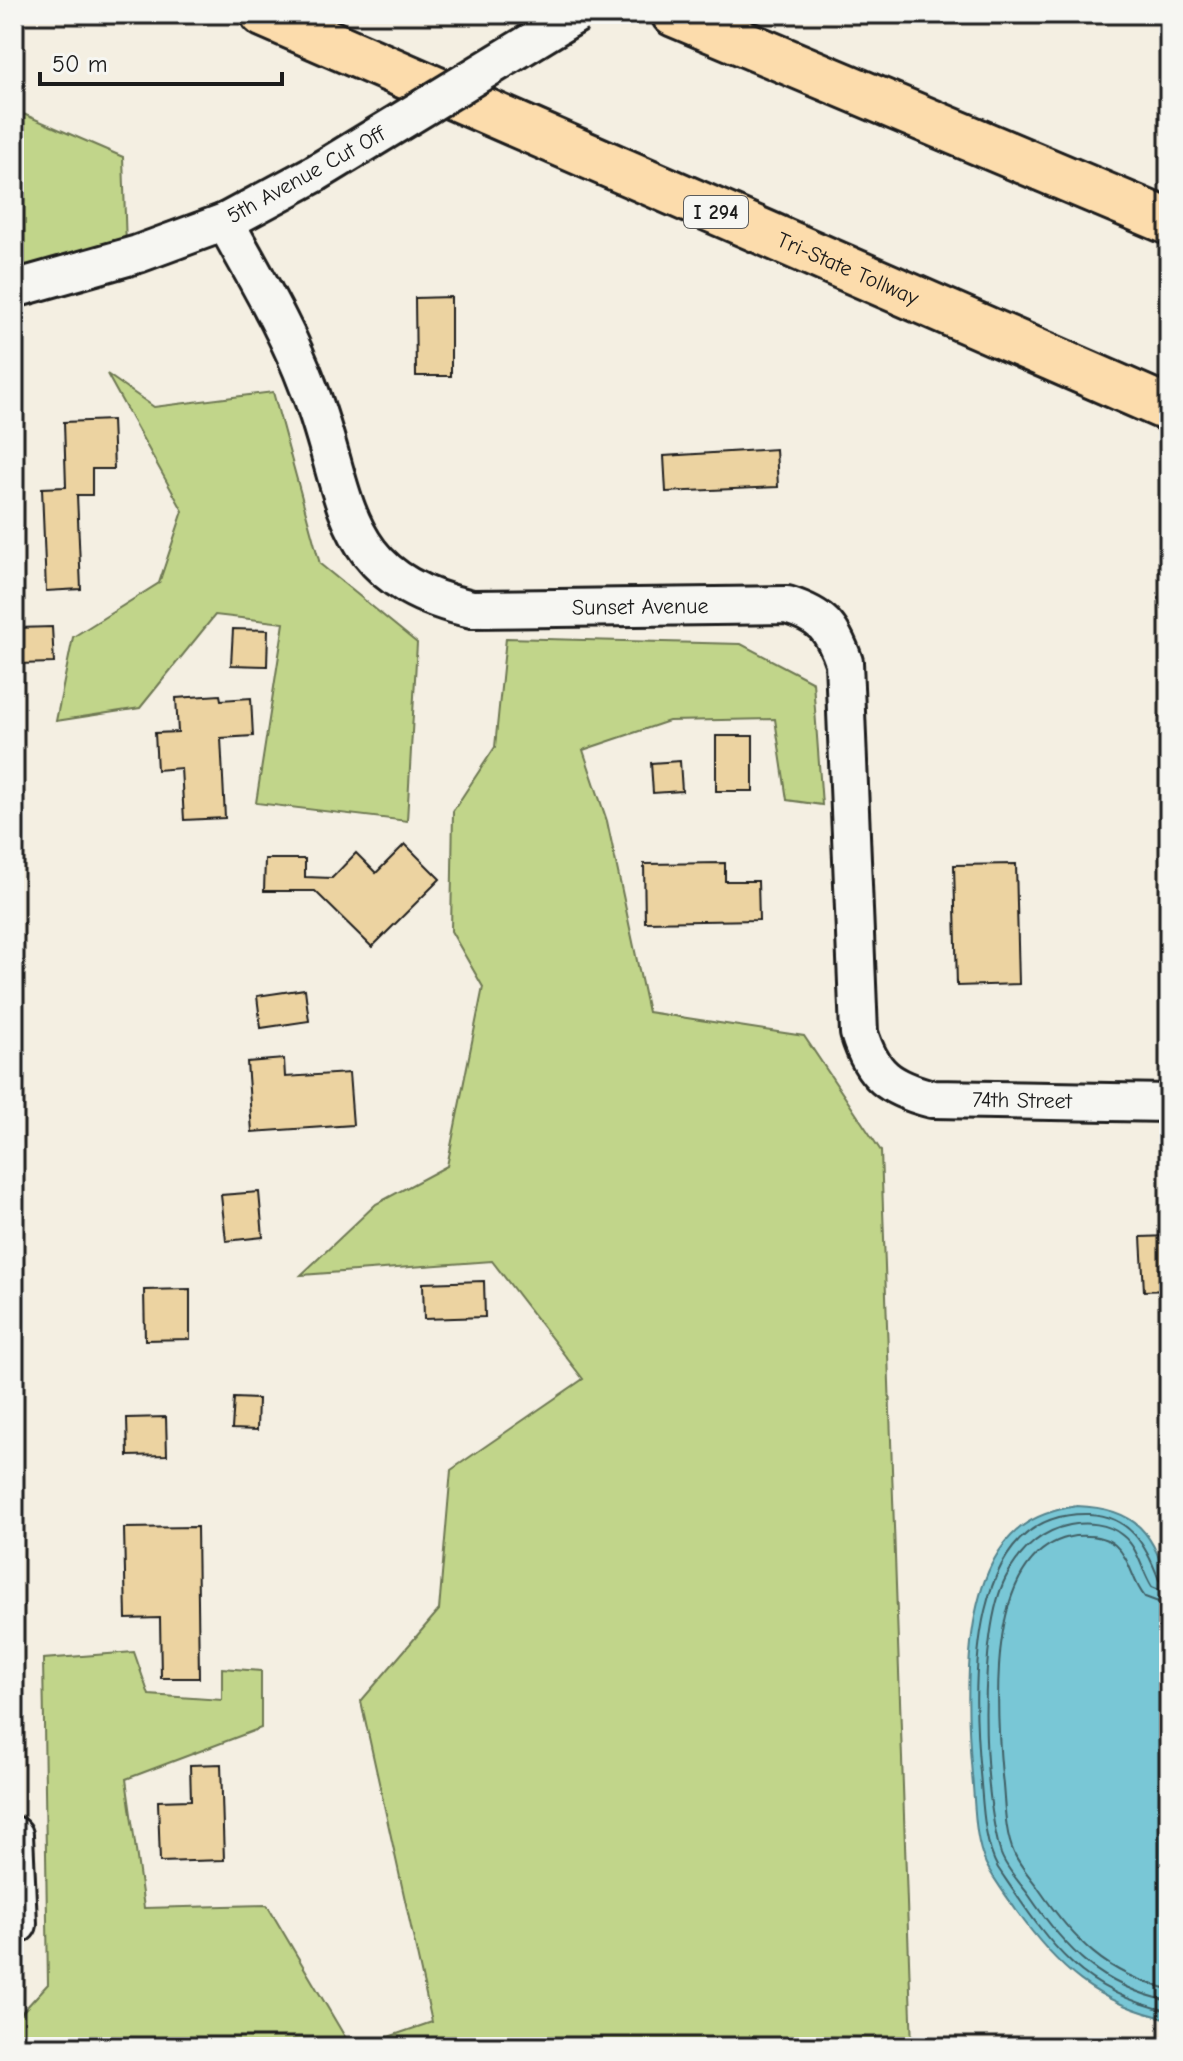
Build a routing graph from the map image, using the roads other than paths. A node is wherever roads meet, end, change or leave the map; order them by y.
1 (263, 14) edge
2 (577, 14) edge
3 (674, 14) edge
4 (734, 14) edge
5 (822, 75) junction
6 (225, 222) junction
7 (1169, 222) edge
8 (14, 289) edge
9 (1169, 409) edge
10 (881, 1075) joint
11 (1169, 1103) edge
12 (14, 1835) edge
13 (18, 1924) dead end

1 - 9 highway, Tri-State Tollway / I 294
2 - 6 street, 5th Avenue Cut Off, bridge
3 - 5 highway
4 - 5 highway
5 - 7 highway
6 - 8 street, 5th Avenue Cut Off
6 - 10 street, Sunset Avenue
10 - 11 street, 74th Street
12 - 13 street

